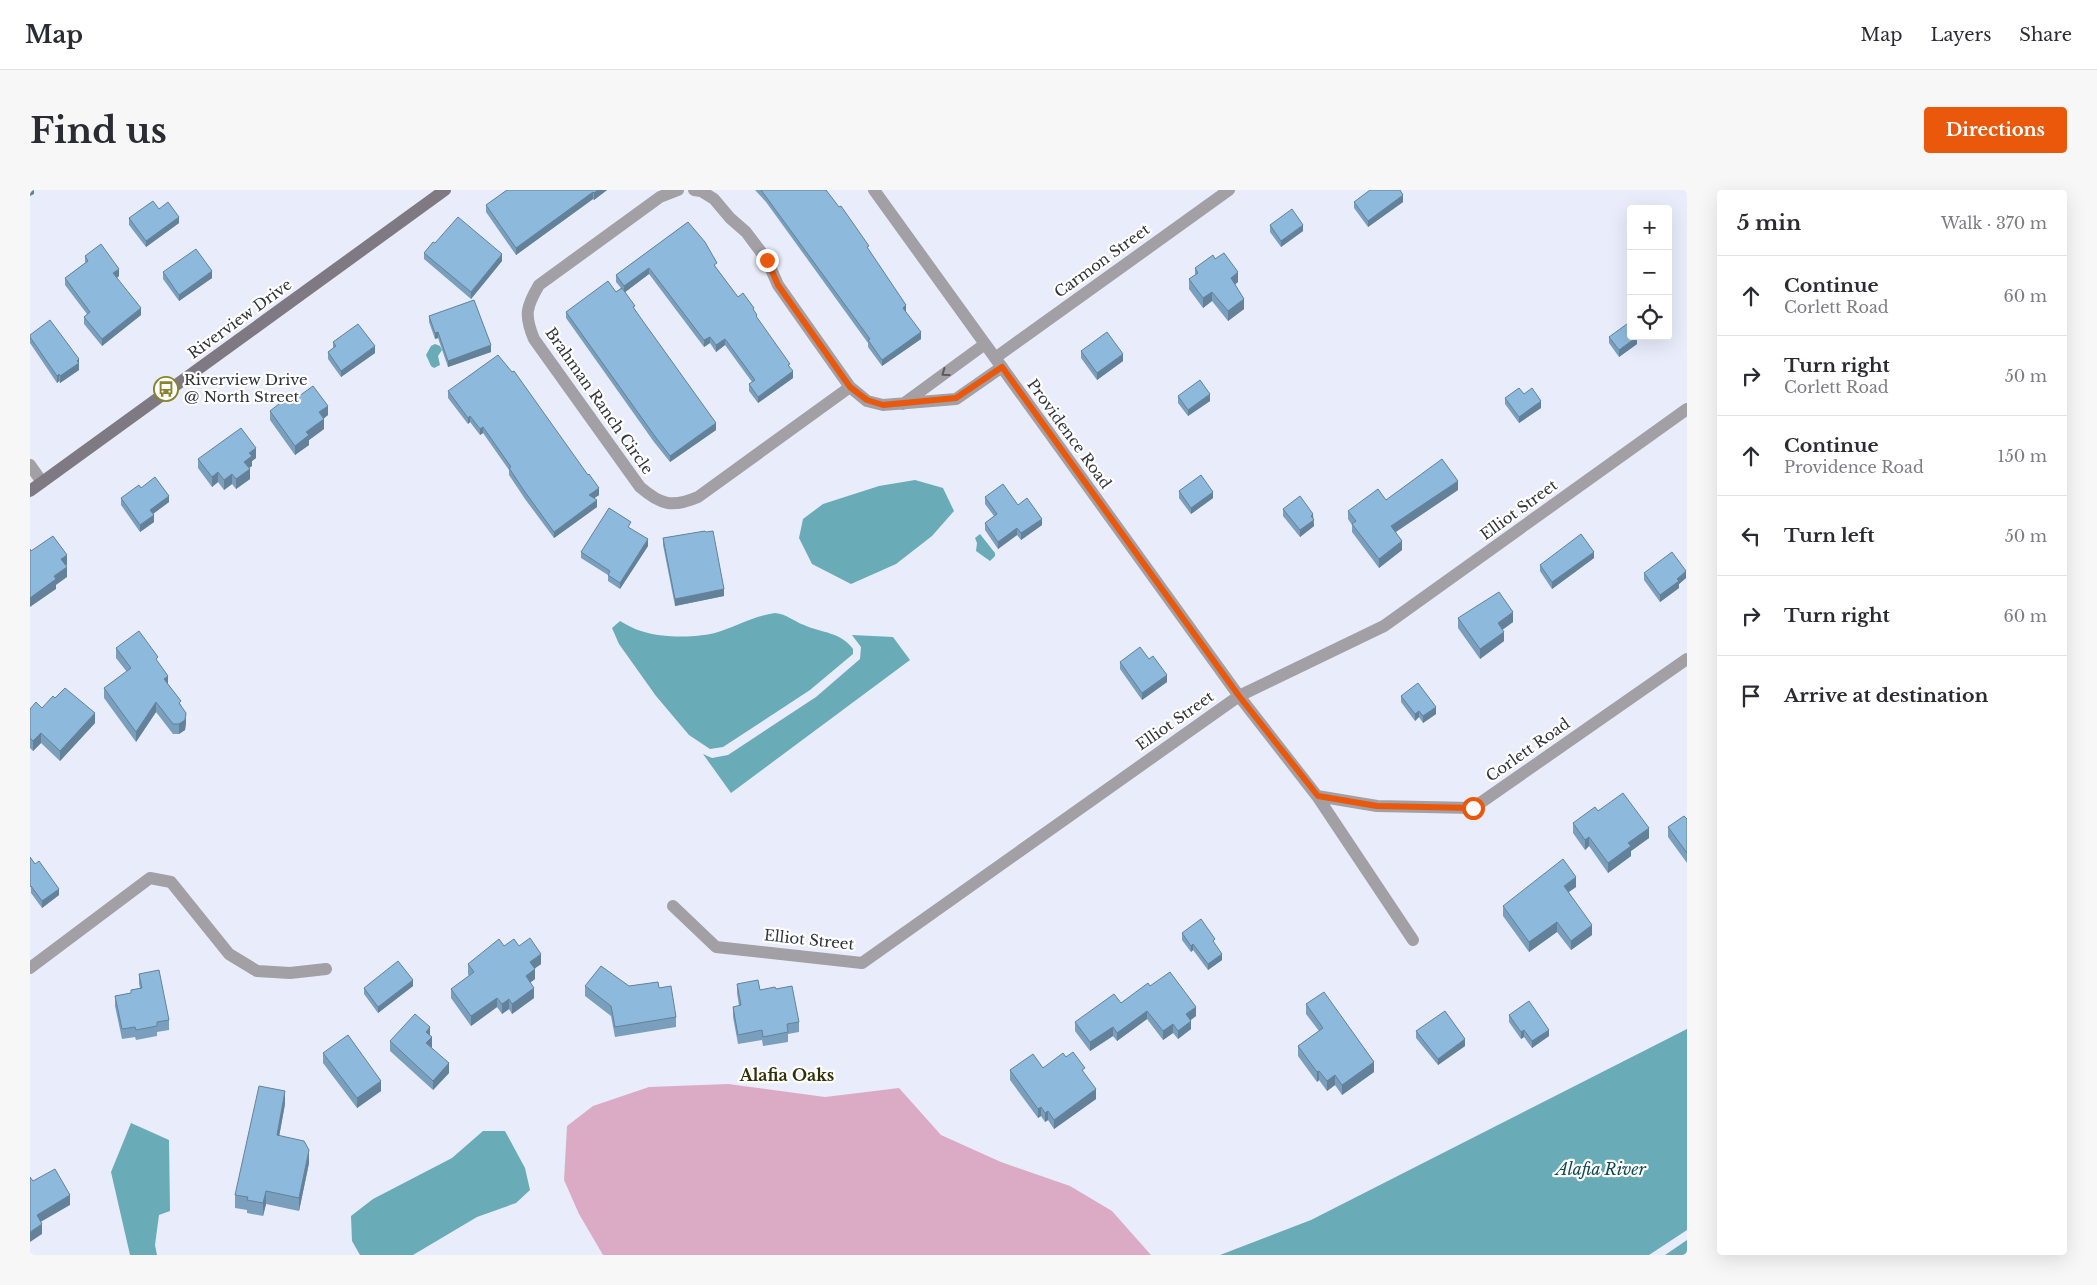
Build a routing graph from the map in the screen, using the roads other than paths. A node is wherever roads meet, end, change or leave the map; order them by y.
1 (445, 190) edge
2 (678, 190) edge
3 (694, 190) edge
4 (874, 190) edge
5 (1229, 190) edge
6 (985, 344) junction
7 (998, 363) junction
8 (850, 387) junction
9 (902, 404) junction
10 (1687, 409) edge
11 (30, 465) edge
12 (42, 482) junction
13 (30, 491) edge
14 (1687, 659) edge
15 (1239, 696) junction
16 (1318, 796) junction
17 (673, 906) dead end
18 (1413, 940) dead end
19 (30, 968) edge
20 (326, 969) dead end

1 - 12 street, Riverview Drive
2 - 8 street, Brahman Ranch Circle
3 - 8 street
4 - 6 street, Providence Road
5 - 7 street, Carmon Street
6 - 7 street, Providence Road
6 -> 9 street
7 - 9 street
7 - 15 street, Providence Road
8 - 9 street
10 - 15 street, Elliot Street
11 - 12 street
12 - 13 street, Riverview Drive
14 - 16 street, Corlett Road
15 - 16 street
15 - 17 street, Elliot Street
16 - 18 street
19 - 20 street

